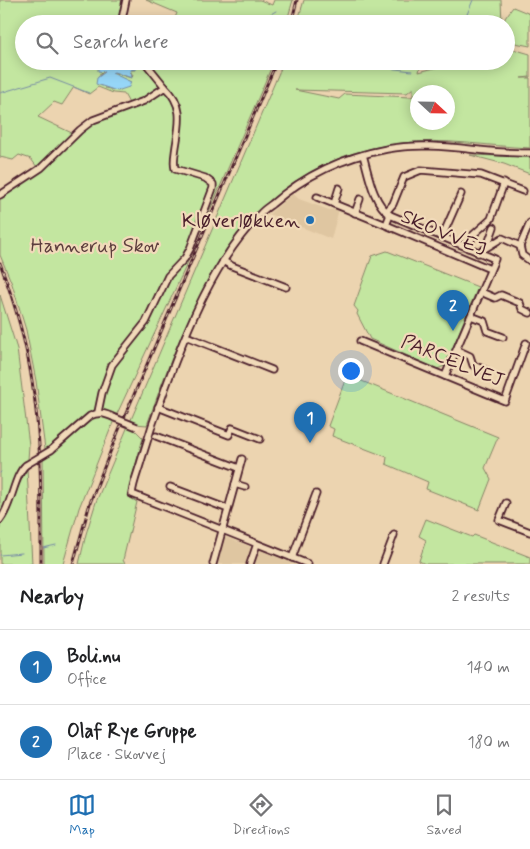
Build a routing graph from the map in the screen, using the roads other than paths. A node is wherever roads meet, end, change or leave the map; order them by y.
1 (126, 0) edge
2 (123, 15) edge
3 (151, 70) edge
4 (165, 87) junction
5 (530, 153) edge
6 (363, 155) junction
7 (504, 183) junction
8 (339, 188) dead end
9 (522, 191) dead end
10 (461, 194) dead end
11 (0, 195) edge
12 (317, 197) dead end
13 (360, 199) dead end
14 (334, 204) junction
15 (355, 213) junction
16 (388, 214) junction
17 (530, 223) edge
18 (386, 226) junction
19 (494, 228) dead end
20 (442, 238) junction
21 (489, 245) junction
22 (520, 246) junction
23 (468, 248) junction
24 (478, 252) junction
25 (224, 261) junction
26 (530, 261) edge
27 (490, 270) junction
28 (286, 286) dead end
29 (481, 292) junction
30 (530, 313) edge
31 (471, 316) junction
32 (186, 336) junction
33 (503, 337) dead end
34 (360, 340) dead end
35 (526, 343) dead end
36 (456, 350) junction
37 (272, 370) dead end
38 (488, 371) dead end
39 (445, 376) junction
40 (158, 407) junction
41 (98, 412) junction
42 (149, 433) junction
43 (159, 439) dead end
44 (260, 439) dead end
45 (242, 459) dead end
46 (239, 468) junction
47 (235, 484) junction
48 (170, 487) dead end
49 (245, 487) dead end
50 (316, 494) dead end
51 (506, 503) dead end
52 (228, 509) junction
53 (0, 520) edge
54 (223, 530) junction
55 (530, 532) edge
56 (394, 535) dead end
57 (258, 544) junction
58 (292, 558) junction
59 (213, 564) edge
60 (250, 564) edge
61 (308, 564) edge
62 (382, 564) edge

1 - 2 street
3 - 4 street
4 - 11 street
4 - 41 street
5 - 6 street
6 - 16 street, SKOVVEJ
6 - 25 street
7 - 9 street, SKOVVEJ
7 - 16 street, SKOVVEJ
7 - 23 street, SKOVVEJ
8 - 14 street
10 - 20 street, SKOVVEJ
12 - 14 street, SKOVVEJ
13 - 15 street
14 - 15 street, SKOVVEJ
15 - 18 street, SKOVVEJ
16 - 18 street, SKOVVEJ
16 - 20 street, SKOVVEJ
17 - 22 street
18 - 27 street, SKOVVEJ
19 - 21 street, SKOVVEJ
20 - 23 street, SKOVVEJ
21 - 22 street, SKOVVEJ
21 - 24 street, SKOVVEJ
22 - 26 street
23 - 24 street, SKOVVEJ
24 - 27 street, SKOVVEJ
25 - 28 street
25 - 32 street
27 - 29 street, SKOVVEJ
29 - 30 street
29 - 31 street, SKOVVEJ
31 - 33 street
31 - 36 street, SKOVVEJ
32 - 37 street
32 - 40 street
34 - 39 street, PARCELVEJ
35 - 39 street, PARCELVEJ
36 - 38 street
36 - 39 street, SKOVVEJ
40 - 42 street
40 - 44 street
41 - 42 street, bridge
41 - 53 street, bridge
42 - 54 street
43 - 46 street
45 - 46 street
46 - 47 street
47 - 49 street
47 - 52 street
48 - 52 street
50 - 58 street
51 - 55 street
52 - 54 street
54 - 57 street
54 - 59 street
56 - 62 street
57 - 58 street
57 - 60 street
58 - 61 street

